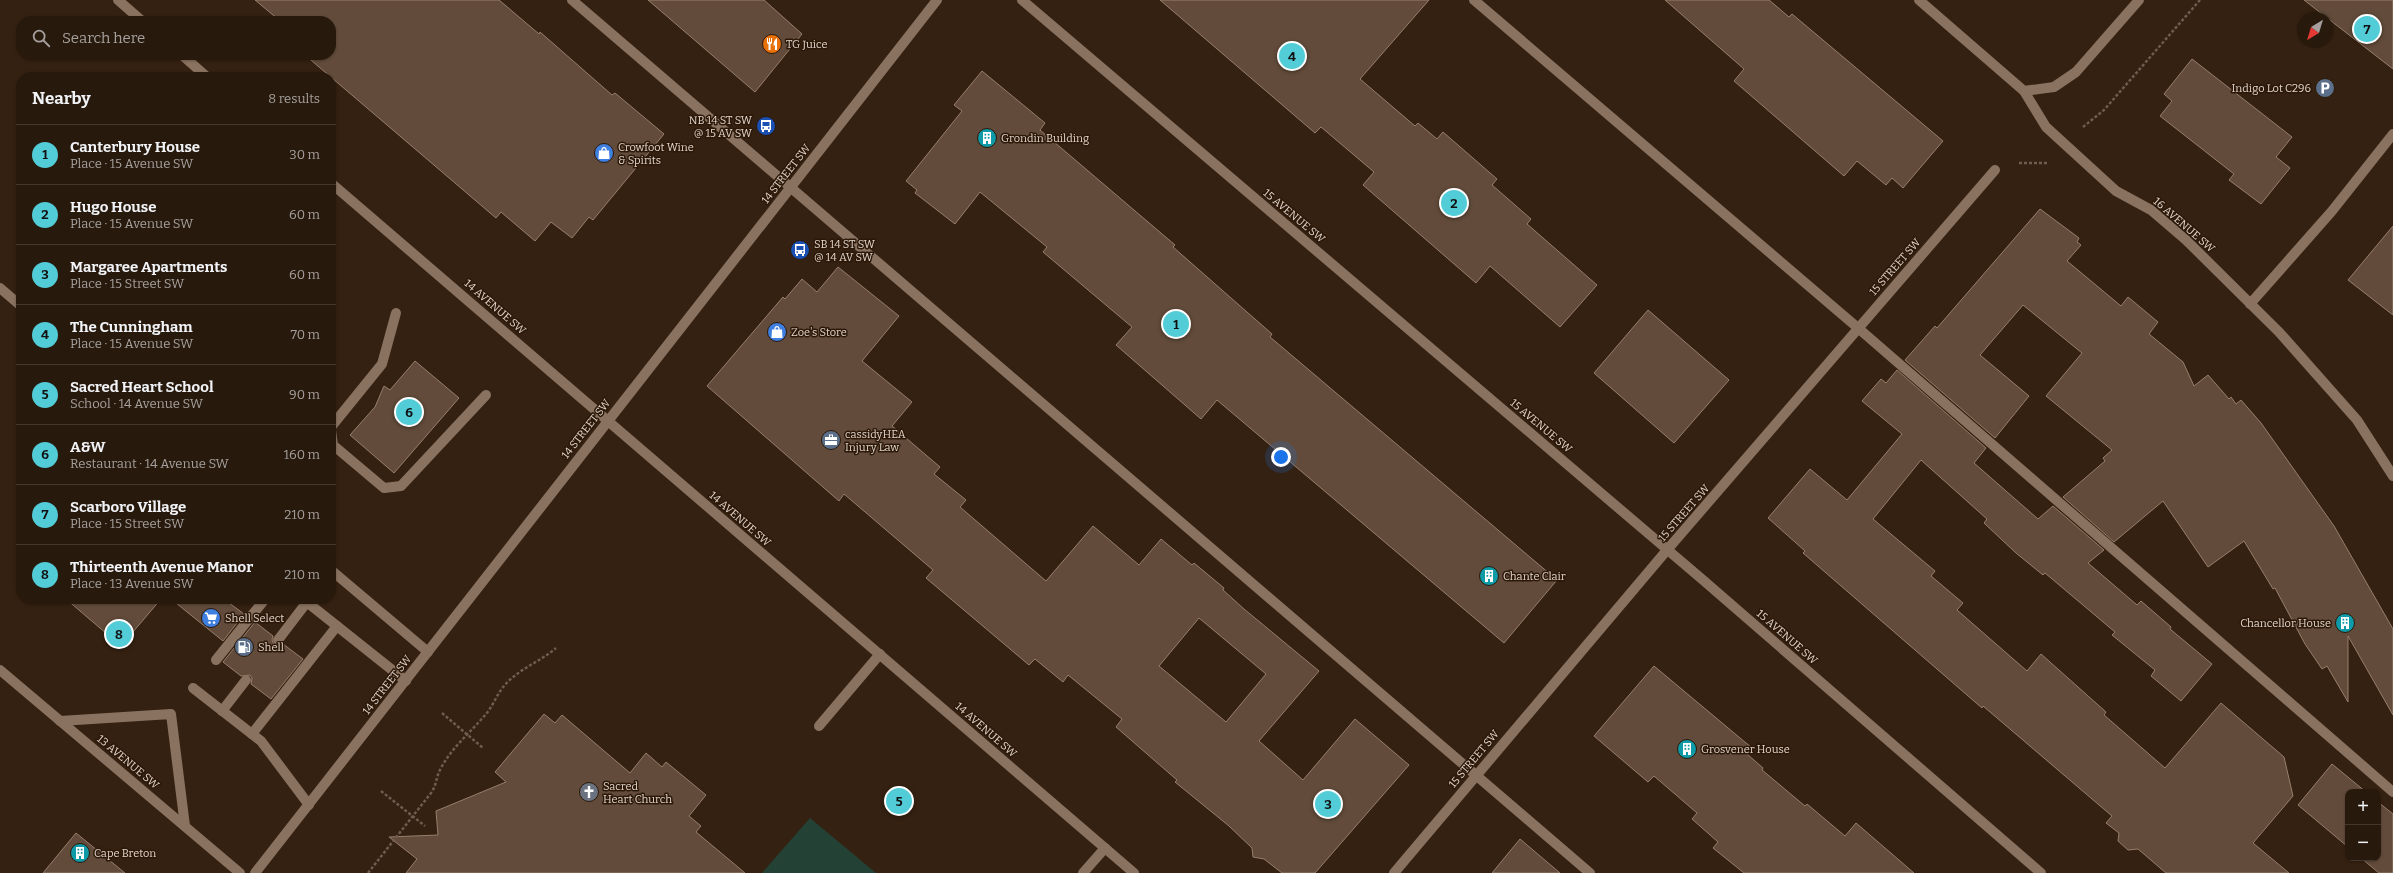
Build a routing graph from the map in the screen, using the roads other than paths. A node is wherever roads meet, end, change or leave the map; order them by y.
1 (118, 0) edge
2 (572, 0) edge
3 (937, 0) edge
4 (1022, 0) edge
5 (1474, 0) edge
6 (1919, 0) edge
7 (2139, 0) edge
8 (136, 16) edge
9 (188, 60) edge
10 (202, 72) edge
11 (2024, 91) junction
12 (2393, 134) edge
13 (1995, 170) road end
14 (336, 187) edge
15 (790, 187) junction
16 (0, 288) edge
17 (16, 302) edge
18 (2250, 304) junction
19 (396, 313) dead end
20 (1858, 328) junction
21 (486, 395) dead end
22 (608, 420) junction
23 (336, 422) edge
24 (336, 448) edge
25 (2393, 476) edge
26 (1668, 550) junction
27 (336, 574) edge
28 (261, 604) edge
29 (303, 604) edge
30 (309, 604) edge
31 (337, 626) junction
32 (278, 640) dead end
33 (428, 652) junction
34 (880, 654) junction
35 (216, 660) dead end
36 (0, 670) edge
37 (246, 680) dead end
38 (406, 680) junction
39 (193, 688) dead end
40 (222, 711) junction
41 (60, 721) junction
42 (820, 726) dead end
43 (252, 734) junction
44 (1477, 774) junction
45 (2393, 792) edge
46 (309, 805) junction
47 (185, 826) junction
48 (1105, 848) junction
49 (240, 873) edge
50 (255, 873) edge
51 (1083, 873) edge
52 (1134, 873) edge
53 (1394, 873) edge
54 (1590, 873) edge
55 (2041, 873) edge

1 - 8 street
2 - 15 street
3 - 15 street, 14 STREET SW
4 - 26 street, 15 AVENUE SW
5 - 20 street
6 - 11 street, 16 AVENUE SW
7 - 11 street
9 - 10 street
11 - 18 street, 16 AVENUE SW
12 - 18 street
13 - 20 street, 15 STREET SW
14 - 22 street, 14 AVENUE SW
15 - 22 street, 14 STREET SW
15 - 44 street
16 - 17 street
18 - 25 street, 16 AVENUE SW
19 - 23 street
20 - 26 street, 15 STREET SW
20 - 45 street
21 - 24 street
22 - 33 street, 14 STREET SW
22 - 34 street, 14 AVENUE SW
26 - 44 street, 15 STREET SW
26 - 55 street, 15 AVENUE SW
27 - 33 street
28 - 35 street
29 - 32 street
30 - 31 street
31 - 38 street
31 - 43 street
33 - 38 street, 14 STREET SW
34 - 42 street
34 - 48 street, 14 AVENUE SW
36 - 41 street, 13 AVENUE SW
37 - 40 street
38 - 46 street, 14 STREET SW
39 - 40 street
40 - 43 street
41 - 47 street, 13 AVENUE SW
41 - 47 street
43 - 46 street
44 - 53 street, 15 STREET SW
44 - 54 street
46 - 50 street, 14 STREET SW
47 - 49 street, 13 AVENUE SW
48 - 51 street
48 - 52 street, 14 AVENUE SW

